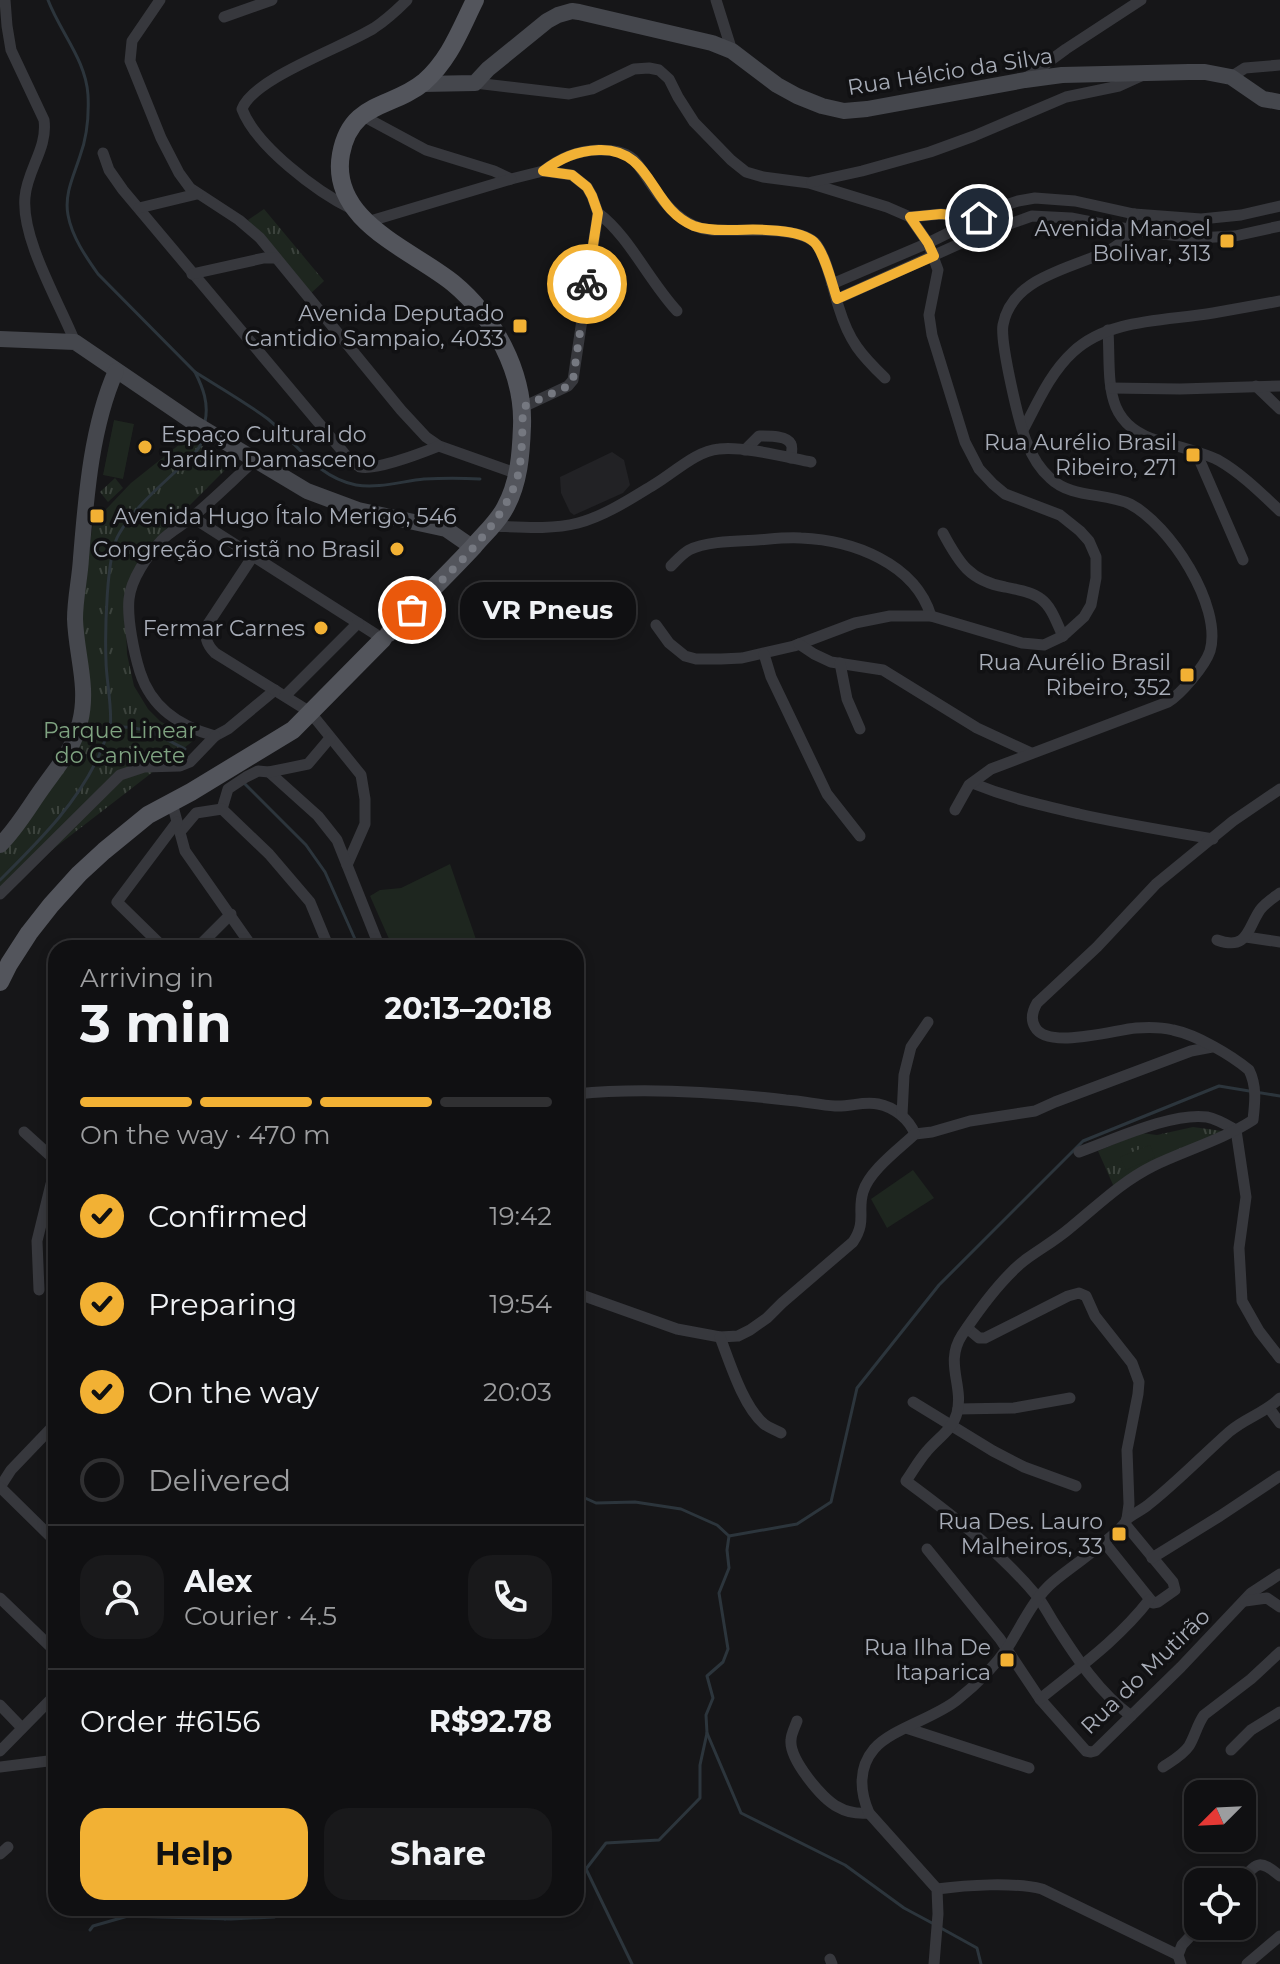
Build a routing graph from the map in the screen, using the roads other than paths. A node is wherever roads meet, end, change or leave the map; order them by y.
1 (5, 0) edge
2 (160, 0) edge
3 (272, 0) edge
4 (407, 0) edge
5 (475, 0) edge
6 (716, 0) edge
7 (1141, 0) edge
8 (596, 7) edge
9 (224, 17) dead end
10 (732, 51) junction
11 (1280, 65) edge
12 (1145, 74) junction
13 (1231, 77) junction
14 (1025, 80) junction
15 (475, 83) junction
16 (422, 84) junction
17 (1280, 102) edge
18 (361, 114) junction
19 (103, 153) dead end
20 (543, 171) junction
21 (511, 179) junction
22 (809, 183) junction
23 (197, 194) junction
24 (1280, 206) edge
25 (139, 208) junction
26 (598, 213) junction
27 (1134, 214) junction
28 (361, 217) junction
29 (910, 217) junction
30 (979, 218) junction
31 (1280, 226) edge
32 (1130, 229) junction
33 (928, 243) junction
34 (934, 256) junction
35 (275, 258) junction
36 (192, 274) junction
37 (832, 284) junction
38 (837, 299) junction
39 (1280, 301) edge
40 (677, 311) dead end
41 (1108, 330) junction
42 (0, 339) edge
43 (75, 342) junction
44 (116, 371) junction
45 (885, 378) dead end
46 (1256, 386) junction
47 (1280, 386) edge
48 (1111, 388) junction
49 (523, 407) junction
50 (1280, 409) edge
51 (1023, 430) junction
52 (439, 446) junction
53 (745, 450) junction
54 (1196, 452) junction
55 (791, 458) junction
56 (254, 461) junction
57 (811, 462) dead end
58 (518, 474) junction
59 (1280, 511) edge
60 (192, 517) junction
61 (492, 526) junction
62 (943, 533) dead end
63 (472, 547) junction
64 (253, 556) junction
65 (1243, 560) dead end
66 (671, 566) dead end
67 (931, 616) junction
68 (358, 623) junction
69 (656, 625) dead end
70 (386, 636) junction
71 (1059, 638) junction
72 (799, 644) junction
73 (764, 654) junction
74 (840, 663) junction
75 (280, 693) junction
76 (310, 712) junction
77 (860, 729) dead end
78 (214, 736) junction
79 (330, 738) junction
80 (1031, 753) junction
81 (269, 772) junction
82 (972, 783) junction
83 (1280, 789) edge
84 (172, 803) junction
85 (222, 809) junction
86 (955, 810) dead end
87 (179, 827) junction
88 (860, 836) dead end
89 (1213, 839) junction
90 (0, 845) edge
91 (347, 865) junction
92 (1280, 893) edge
93 (0, 894) edge
94 (231, 914) junction
95 (1246, 937) junction
96 (156, 940) edge
97 (205, 940) edge
98 (248, 940) edge
99 (326, 940) edge
100 (377, 940) edge
101 (1217, 940) dead end
102 (1280, 942) edge
103 (0, 982) edge
104 (928, 1022) dead end
105 (1213, 1047) junction
106 (584, 1094) edge
107 (902, 1115) junction
108 (1236, 1130) junction
109 (24, 1132) dead end
110 (915, 1134) junction
111 (1079, 1152) dead end
112 (48, 1154) edge
113 (48, 1196) edge
114 (39, 1290) dead end
115 (584, 1296) edge
116 (967, 1328) junction
117 (720, 1337) junction
118 (1280, 1358) edge
119 (1070, 1398) dead end
120 (1280, 1398) edge
121 (913, 1402) dead end
122 (1269, 1408) junction
123 (958, 1409) junction
124 (1280, 1423) edge
125 (951, 1427) junction
126 (781, 1433) dead end
127 (48, 1435) edge
128 (1280, 1476) edge
129 (1076, 1486) dead end
130 (0, 1487) edge
131 (1126, 1521) junction
132 (48, 1534) edge
133 (1104, 1542) junction
134 (927, 1549) dead end
135 (1152, 1558) junction
136 (1280, 1574) edge
137 (1038, 1597) junction
138 (0, 1598) edge
139 (1149, 1600) junction
140 (1245, 1601) junction
141 (1280, 1607) edge
142 (48, 1644) edge
143 (1006, 1649) junction
144 (1280, 1652) edge
145 (1082, 1665) junction
146 (1040, 1699) junction
147 (48, 1702) edge
148 (0, 1705) edge
149 (1280, 1712) edge
150 (1131, 1716) junction
151 (797, 1721) dead end
152 (22, 1728) junction
153 (906, 1728) junction
154 (1231, 1750) dead end
155 (0, 1751) edge
156 (48, 1761) edge
157 (0, 1767) edge
158 (1163, 1767) dead end
159 (1029, 1768) dead end
160 (869, 1813) junction
161 (1253, 1868) edge
162 (1280, 1876) edge
163 (937, 1889) junction
164 (1280, 1936) edge
165 (1187, 1940) edge
166 (1180, 1959) edge
167 (934, 1964) edge
168 (1247, 1964) edge

1 - 43 street
2 - 23 street
3 - 9 street
4 - 28 street
5 - 16 main road
6 - 10 street
7 - 14 street
8 - 10 street, Rua Hélcio da Silva
8 - 15 street, Rua Hélcio da Silva
10 - 14 street, Rua Hélcio da Silva
11 - 13 street
12 - 13 street, Rua Hélcio da Silva
12 - 14 street, Rua Hélcio da Silva
12 - 22 street
13 - 17 street, Rua Hélcio da Silva
15 - 16 street
15 - 22 street
16 - 18 main road
18 - 21 street
18 - 28 main road
19 - 25 street
20 - 21 street
20 - 26 street
20 - 37 street
21 - 28 street
22 - 29 street
23 - 25 street
23 - 35 street
24 - 27 street
25 - 36 street
26 - 40 street
26 - 49 street
27 - 30 street
27 - 32 street
28 - 49 main road
29 - 30 street
29 - 33 street
30 - 33 street
31 - 32 street
32 - 34 street
32 - 51 street
33 - 34 street
33 - 37 street
34 - 38 street
34 - 71 street
35 - 36 street
35 - 52 street
36 - 52 street
37 - 38 street
38 - 45 street
39 - 41 street
41 - 48 street
41 - 51 street
42 - 43 street
43 - 44 street
44 - 56 street
44 - 90 street
46 - 47 street
46 - 48 street
46 - 50 street
48 - 54 street
49 - 58 main road
51 - 80 street
52 - 58 street
53 - 55 street
53 - 55 street
53 - 61 street
54 - 59 street
54 - 65 street
55 - 57 street
56 - 60 street
56 - 63 street
58 - 61 main road
60 - 64 street
60 - 78 street
61 - 63 main road
62 - 71 street
63 - 70 main road
64 - 68 street
64 - 75 street
66 - 67 street
67 - 71 street
67 - 72 street
68 - 70 street
68 - 75 street
69 - 73 street
70 - 76 main road
72 - 73 street
72 - 74 street
73 - 88 street
74 - 77 street
74 - 80 street
75 - 76 street
75 - 78 street
76 - 79 street
76 - 84 main road
78 - 93 street
79 - 81 street
79 - 91 street
80 - 82 street
81 - 85 street
81 - 91 street
82 - 86 street
82 - 89 street
83 - 89 street
84 - 87 street
84 - 103 main road
85 - 87 street
85 - 99 street
87 - 94 street
87 - 96 street
89 - 105 street
91 - 100 street
92 - 95 street
94 - 97 street
94 - 98 street
95 - 101 street
95 - 102 street
104 - 107 street
105 - 108 street
105 - 110 street
106 - 107 street
107 - 110 street
108 - 111 street
108 - 116 street
108 - 118 street
109 - 112 street
110 - 117 street
113 - 114 street
115 - 117 street
116 - 123 street
116 - 131 street
117 - 126 street
119 - 123 street
120 - 122 street
121 - 125 street
122 - 124 street
122 - 131 street
123 - 125 street
125 - 129 street
125 - 137 street
127 - 130 street
128 - 135 street
130 - 132 street
131 - 133 street
131 - 135 street
133 - 137 street
133 - 139 street
134 - 143 street, Rua do Mutirão
135 - 139 street
136 - 140 street, Rua do Mutirão
137 - 143 street
137 - 145 street
138 - 142 street
139 - 145 street
140 - 141 street
140 - 150 street, Rua do Mutirão
143 - 146 street, Rua do Mutirão
143 - 153 street
144 - 158 street
145 - 146 street
145 - 150 street
146 - 150 street, Rua do Mutirão
147 - 152 street
148 - 152 street
149 - 154 street
151 - 160 street
152 - 155 street
153 - 159 street
153 - 160 street
156 - 157 street
160 - 163 street
161 - 162 street
163 - 166 street
163 - 167 street
164 - 168 street
165 - 166 street

